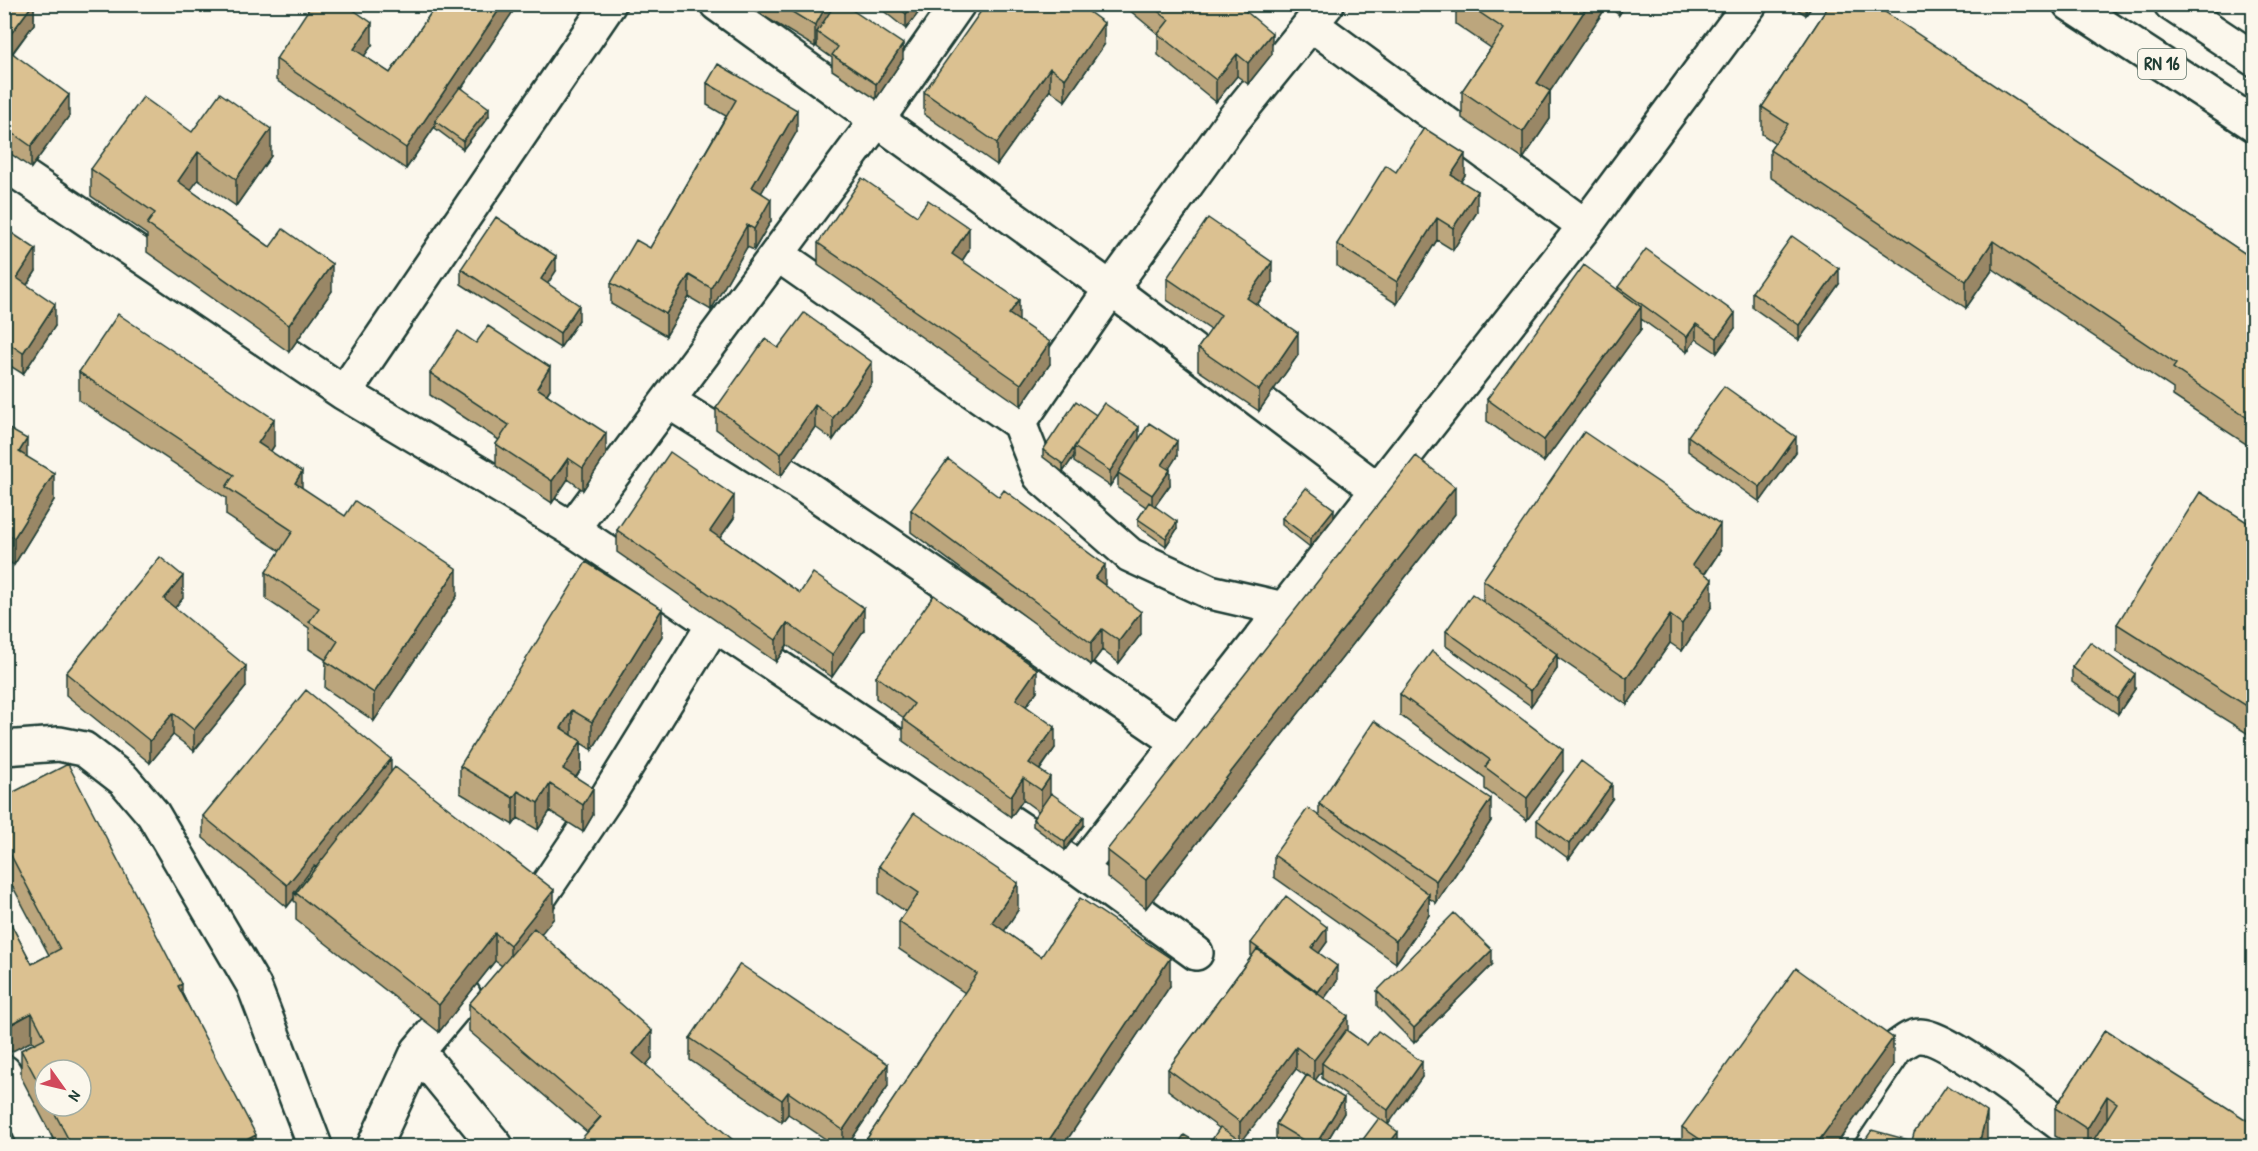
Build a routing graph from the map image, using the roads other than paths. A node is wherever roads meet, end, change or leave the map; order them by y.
1 (609, 4) edge
2 (717, 4) edge
3 (958, 4) edge
4 (1750, 4) edge
5 (2070, 4) edge
6 (2170, 4) edge
7 (1319, 14) edge
8 (2207, 15) edge
9 (2253, 59) edge
10 (877, 120) junction
11 (2253, 124) edge
12 (4, 163) edge
13 (1585, 226) junction
14 (777, 254) junction
15 (1111, 289) junction
16 (344, 393) junction
17 (668, 401) junction
18 (1019, 423) junction
19 (1378, 490) junction
20 (572, 529) junction
21 (1284, 609) junction
22 (714, 624) junction
23 (1180, 743) junction
24 (4, 748) edge
25 (1080, 869) junction
26 (1196, 953) dead end
27 (418, 1051) junction
28 (4, 1072) edge
29 (37, 1146) edge
30 (315, 1146) edge
31 (374, 1146) edge
32 (496, 1146) edge
33 (1830, 1146) edge
34 (2090, 1146) edge

1 - 16 street
2 - 10 street
3 - 10 street
4 - 13 street
5 - 11 street, RN 16
6 - 8 street, RN 16
7 - 13 street
7 - 15 street
8 - 9 street, RN 16
10 - 14 street
10 - 15 street
12 - 16 street
13 - 19 street
14 - 17 street
14 - 18 street
15 - 18 street
15 - 19 street
16 - 20 street
17 - 20 street
17 - 23 street
18 - 21 street
19 - 21 street
20 - 22 street
21 - 23 street
22 - 25 street
22 - 27 street
23 - 25 street
24 - 30 street
25 - 26 street
27 - 31 street
27 - 32 street
28 - 29 street
33 - 34 street

